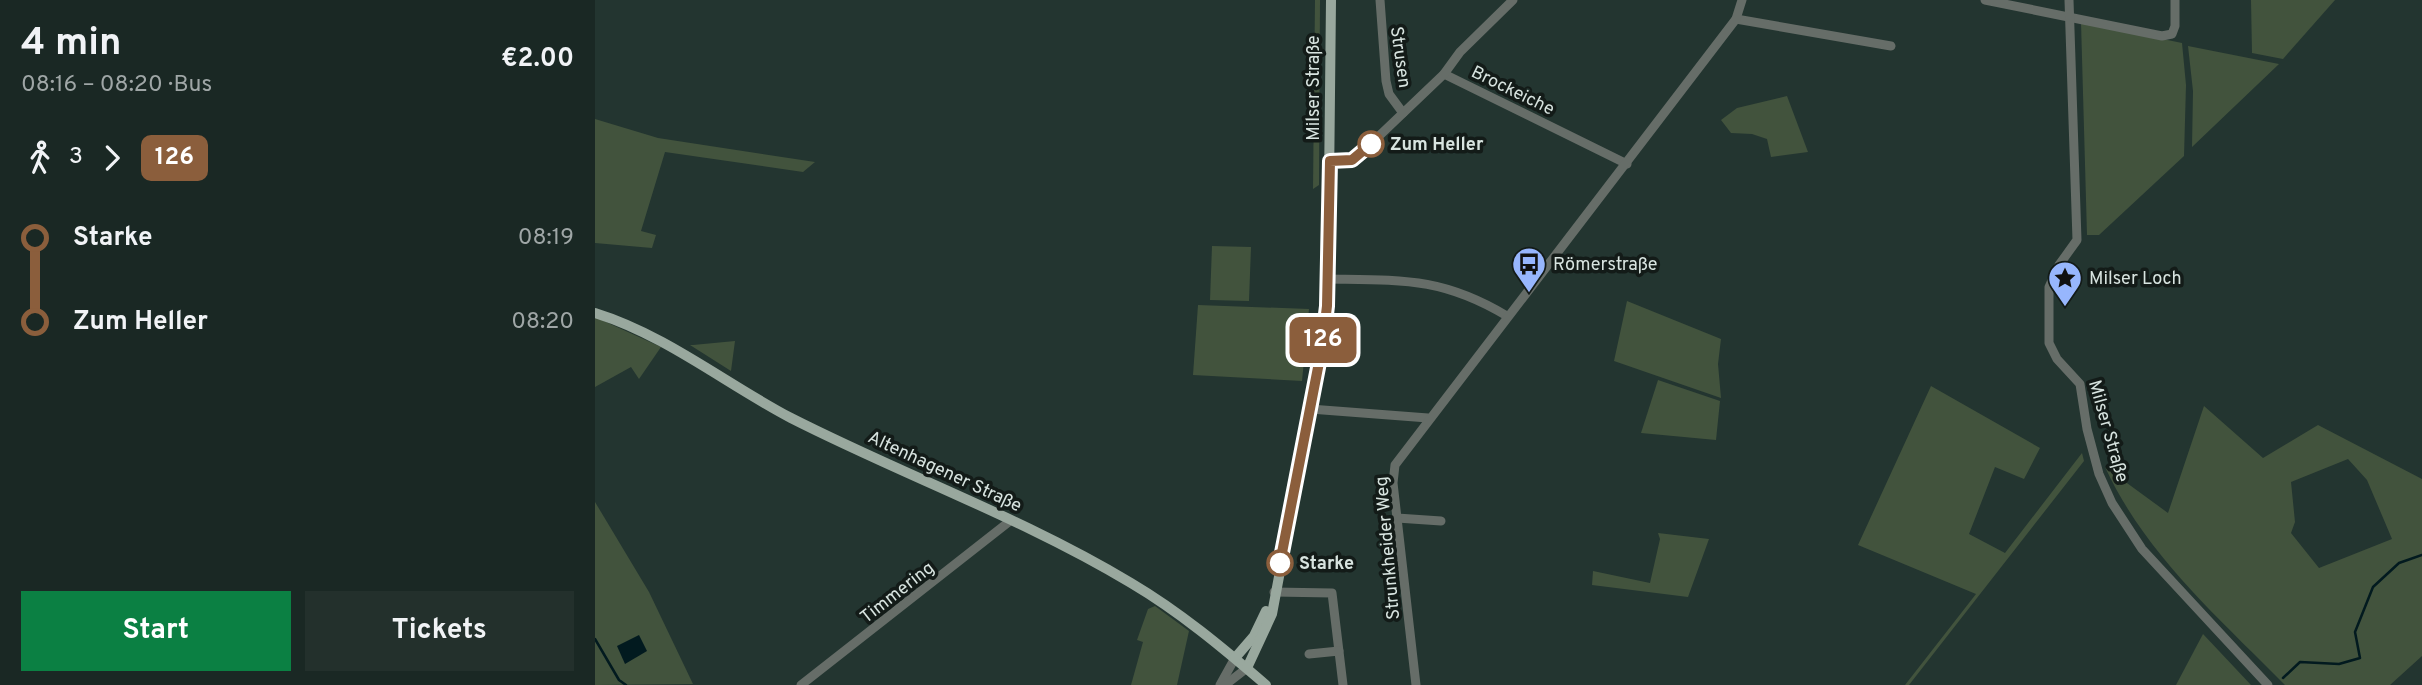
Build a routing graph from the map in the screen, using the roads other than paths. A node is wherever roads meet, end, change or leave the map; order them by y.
1 (1331, 0) edge
2 (1380, 0) edge
3 (1513, 0) edge
4 (1742, 0) edge
5 (1985, 0) edge
6 (2070, 0) edge
7 (2175, 0) edge
8 (1736, 19) junction
9 (2070, 19) junction
10 (1891, 46) dead end
11 (1444, 74) junction
12 (1403, 113) junction
13 (1330, 161) junction
14 (1627, 163) junction
15 (1328, 279) junction
16 (595, 313) edge
17 (1507, 316) junction
18 (1310, 409) junction
19 (1428, 418) junction
20 (1397, 518) junction
21 (1010, 521) junction
22 (1441, 521) dead end
23 (1274, 592) junction
24 (1339, 652) junction
25 (1309, 654) dead end
26 (1235, 658) junction
27 (1247, 668) junction
28 (801, 685) edge
29 (1220, 685) edge
30 (1225, 685) edge
31 (1266, 685) edge
32 (1343, 685) edge
33 (1416, 685) edge
34 (2268, 685) edge

1 - 13 main road, Milser Straße
2 - 12 street, Strusen
3 - 11 street
4 - 8 street
5 - 9 street
6 - 9 street, Milser Straße
7 - 9 street
8 - 10 street
8 - 14 street
9 - 34 street, Milser Straße
11 - 12 street, Brockeiche
11 - 14 street, Brockeiche
12 - 13 street, Brockeiche
13 - 15 main road, Milser Straße
14 - 17 street
15 - 17 street
15 - 18 main road, Milser Straße
16 - 21 main road, Altenhagener Straße
17 - 19 street
18 - 19 street
18 - 23 main road, Milser Straße
19 - 20 street, Strunkheider Weg
20 - 22 street
20 - 33 street, Strunkheider Weg
21 - 26 main road, Altenhagener Straße
21 - 28 street, Timmering
23 - 24 street
23 - 26 main road, Milser Straße
23 - 27 main road, Milser Straße
24 - 25 street
24 - 32 street
26 - 27 main road, Altenhagener Straße
26 - 29 street
27 - 30 street
27 - 31 main road, Altenhagener Straße

